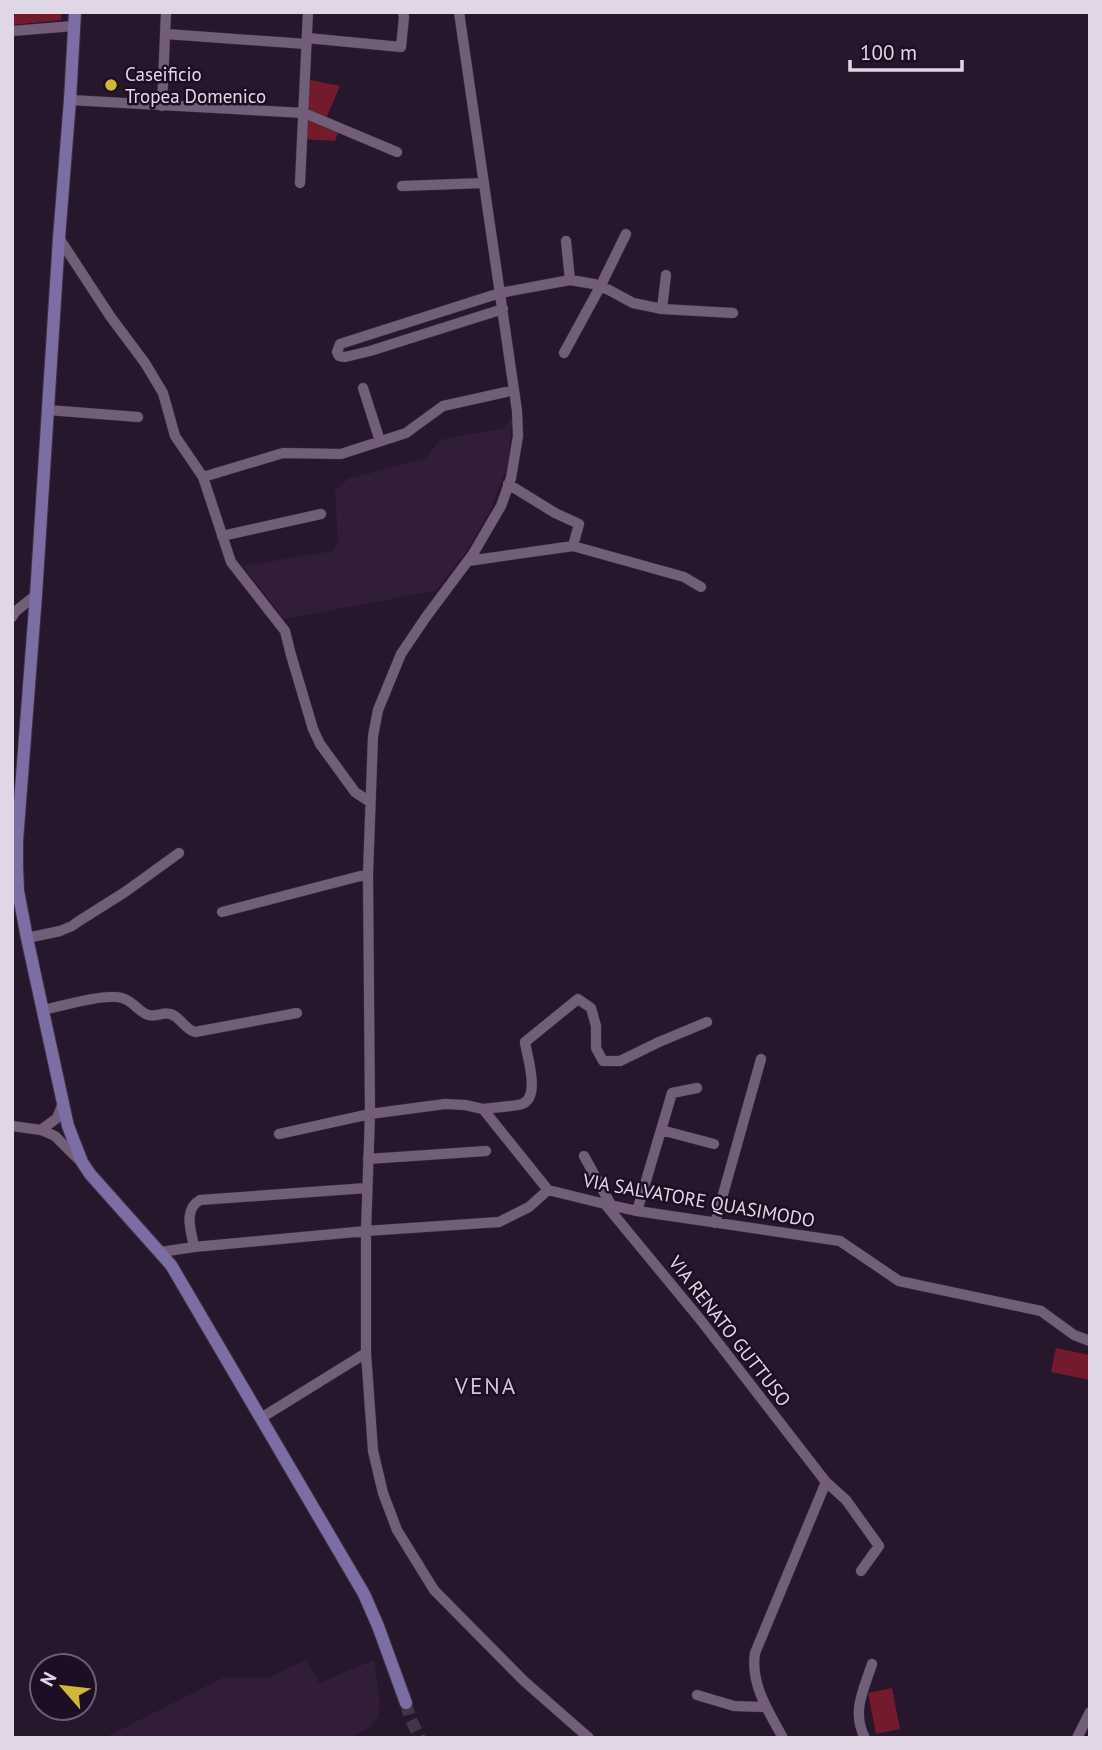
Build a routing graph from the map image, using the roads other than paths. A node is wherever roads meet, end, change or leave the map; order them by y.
1 (166, 12) edge
2 (308, 12) edge
3 (403, 12) edge
4 (459, 12) edge
5 (74, 19) edge
6 (12, 31) edge
7 (166, 34) junction
8 (306, 41) junction
9 (70, 100) junction
10 (162, 106) junction
11 (304, 113) junction
12 (397, 152) dead end
13 (300, 183) dead end
14 (484, 183) junction
15 (402, 186) dead end
16 (626, 234) dead end
17 (59, 238) junction
18 (566, 241) dead end
19 (666, 275) dead end
20 (570, 280) junction
21 (600, 287) junction
22 (500, 293) junction
23 (503, 309) junction
24 (662, 309) junction
25 (733, 313) dead end
26 (564, 353) dead end
27 (363, 388) dead end
28 (506, 392) dead end
29 (48, 410) junction
30 (138, 417) dead end
31 (380, 441) junction
32 (203, 477) junction
33 (509, 484) junction
34 (321, 514) dead end
35 (222, 536) junction
36 (573, 547) junction
37 (467, 561) junction
38 (701, 587) dead end
39 (36, 596) junction
40 (12, 617) edge
41 (370, 802) junction
42 (179, 853) dead end
43 (368, 874) junction
44 (222, 912) dead end
45 (27, 938) junction
46 (43, 1010) junction
47 (298, 1013) dead end
48 (707, 1022) dead end
49 (761, 1059) dead end
50 (697, 1088) dead end
51 (63, 1102) junction
52 (483, 1110) junction
53 (370, 1114) junction
54 (68, 1125) junction
55 (12, 1126) edge
56 (46, 1130) junction
57 (661, 1130) junction
58 (279, 1134) dead end
59 (714, 1144) dead end
60 (486, 1151) dead end
61 (584, 1156) dead end
62 (368, 1159) junction
63 (82, 1162) junction
64 (367, 1188) junction
65 (548, 1190) junction
66 (608, 1205) junction
67 (637, 1210) junction
68 (715, 1223) junction
69 (366, 1231) junction
70 (194, 1247) junction
71 (161, 1252) junction
72 (1090, 1341) edge
73 (366, 1353) junction
74 (261, 1418) junction
75 (827, 1482) junction
76 (861, 1571) dead end
77 (872, 1664) dead end
78 (697, 1695) dead end
79 (406, 1703) tunnel mouth
80 (766, 1707) junction
81 (1090, 1712) edge
82 (589, 1738) edge
83 (783, 1738) edge
84 (865, 1738) edge
85 (1077, 1738) edge

1 - 7 street
2 - 8 street
3 - 8 street
4 - 14 street
5 - 6 street
5 - 9 main road
7 - 8 street
7 - 10 street
8 - 11 street
9 - 10 street
9 - 17 main road
10 - 11 street
11 - 12 street
11 - 13 street
14 - 15 street
14 - 22 street
16 - 21 street
17 - 29 main road
17 - 32 street
18 - 20 street
19 - 24 street
20 - 21 street
20 - 22 street
21 - 24 street
21 - 26 street
22 - 23 street
22 - 23 street
23 - 33 street
24 - 25 street
27 - 31 street
28 - 31 street
29 - 30 street
29 - 39 main road
31 - 32 street
32 - 35 street
33 - 36 street
33 - 37 street
34 - 35 street
35 - 41 street
36 - 37 street
36 - 38 street
37 - 41 street
39 - 40 street
39 - 45 main road
41 - 43 street
42 - 45 street
43 - 44 street
43 - 53 street
45 - 46 main road
46 - 47 street
46 - 51 main road
48 - 52 street
49 - 68 street
50 - 57 street
51 - 54 main road
51 - 56 street
52 - 53 street
52 - 65 street
53 - 58 street
53 - 62 street
54 - 56 street
54 - 63 main road
55 - 56 street
56 - 63 street
57 - 59 street
57 - 67 street
60 - 62 street
61 - 66 street, VIA RENATO GUTTUSO
62 - 64 street
63 - 71 main road
64 - 69 street
64 - 70 street
65 - 66 street, VIA SALVATORE QUASIMODO
65 - 69 street
66 - 67 street, VIA SALVATORE QUASIMODO
66 - 75 street, VIA RENATO GUTTUSO
67 - 68 street, VIA SALVATORE QUASIMODO
68 - 72 street, VIA SALVATORE QUASIMODO
69 - 70 street
69 - 73 street
70 - 71 street
71 - 74 main road
73 - 74 street
73 - 82 street
74 - 79 main road
75 - 76 street, VIA RENATO GUTTUSO
75 - 80 street
77 - 84 street
78 - 80 street
80 - 83 street
81 - 85 street

